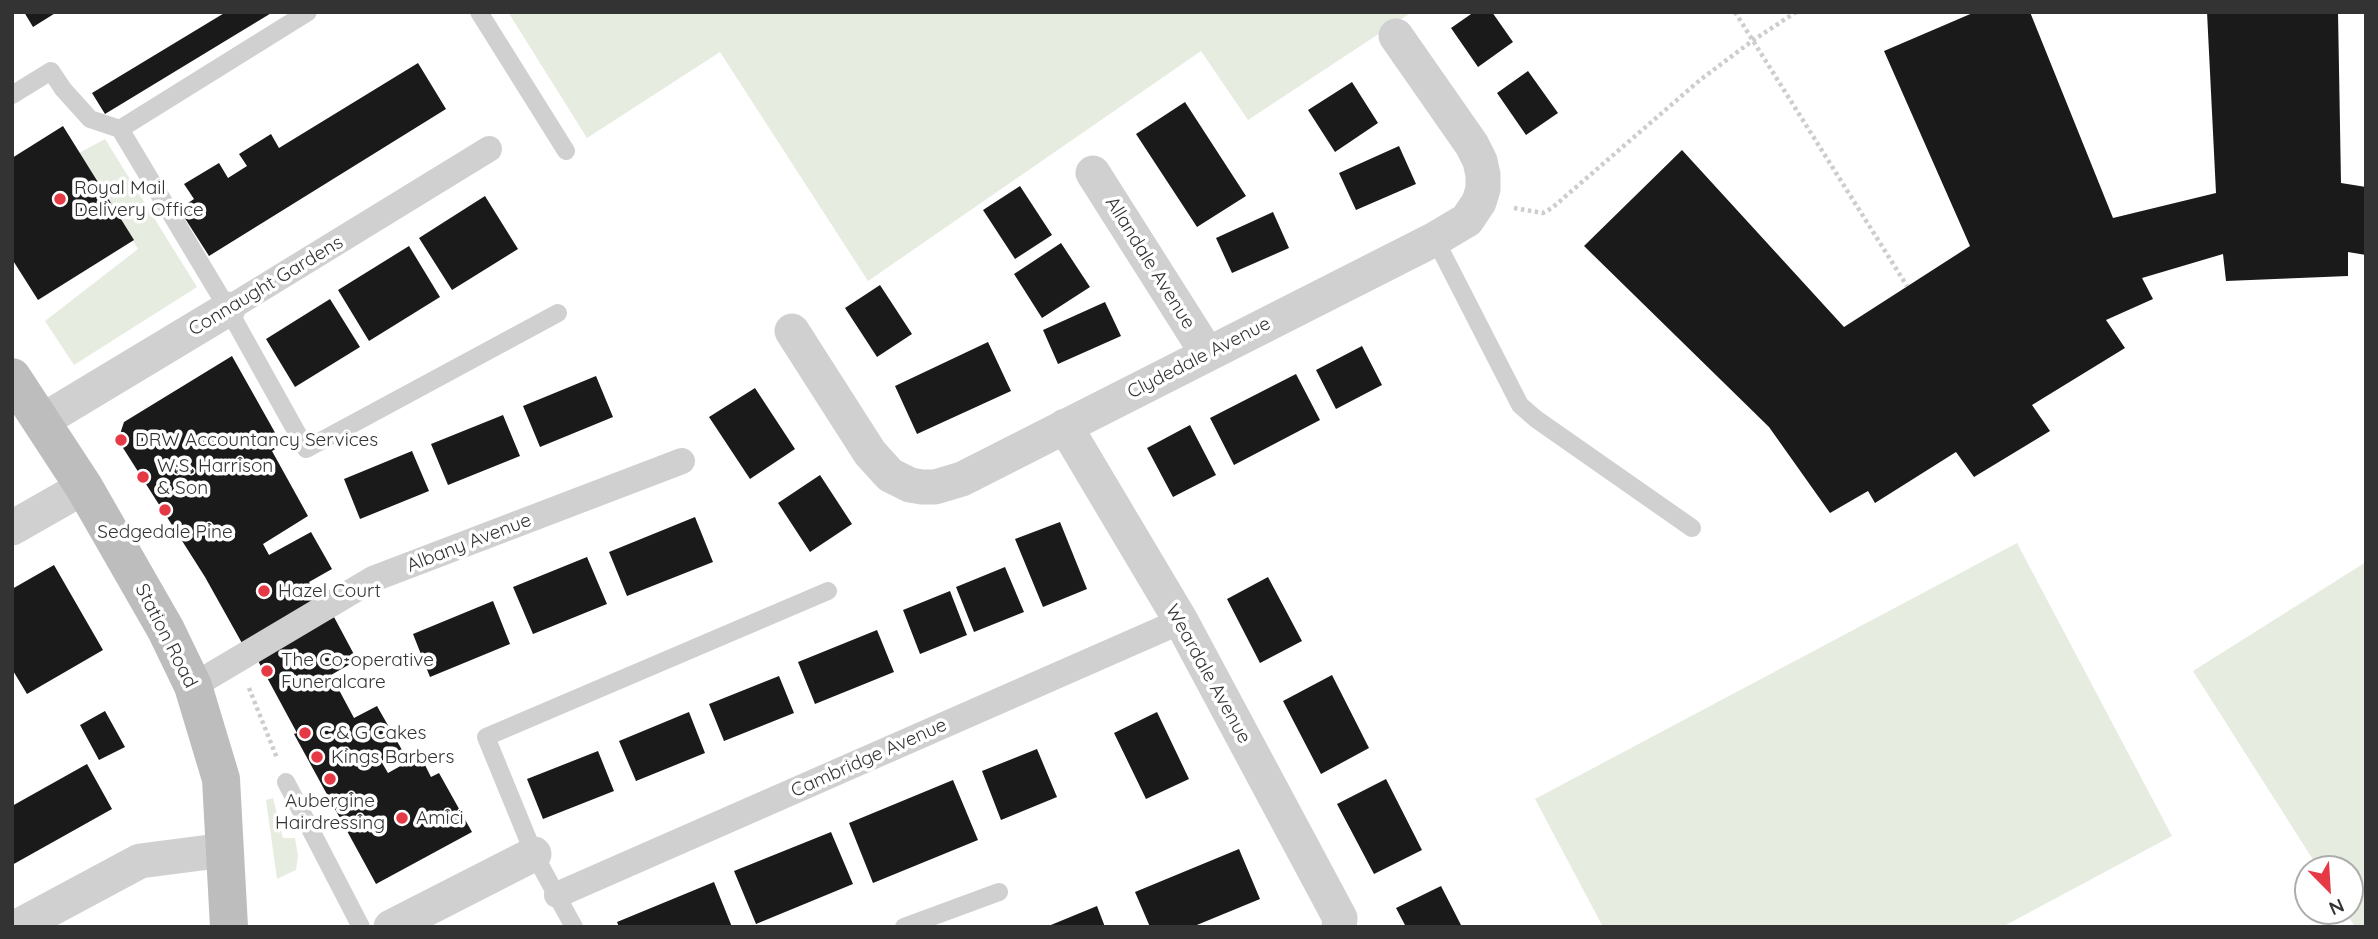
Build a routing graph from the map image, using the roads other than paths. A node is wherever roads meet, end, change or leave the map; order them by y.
1 (308, 12) edge
2 (479, 12) edge
3 (1396, 36) dead end
4 (12, 95) edge
5 (120, 129) junction
6 (489, 149) dead end
7 (566, 151) dead end
8 (1093, 173) dead end
9 (1435, 239) junction
10 (229, 309) junction
11 (558, 313) dead end
12 (792, 331) dead end
13 (1207, 353) junction
14 (12, 377) edge
15 (42, 421) junction
16 (1065, 426) junction
17 (682, 461) dead end
18 (83, 487) junction
19 (12, 528) edge
20 (1692, 528) dead end
21 (828, 591) dead end
22 (1181, 621) junction
23 (193, 686) junction
24 (286, 782) road end
25 (225, 850) junction
26 (534, 854) junction
27 (999, 892) dead end
28 (557, 895) junction
29 (17, 927) edge
30 (229, 927) edge
31 (361, 927) edge
32 (391, 927) edge
33 (574, 927) edge
34 (904, 927) edge
35 (1339, 927) edge

1 - 5 lane
2 - 7 lane
3 - 9 street, Clydedale Avenue
4 - 5 lane
5 - 10 lane
6 - 10 street, Connaught Gardens
8 - 13 street, Allandale Avenue
9 - 13 street, Clydedale Avenue
9 - 20 lane
10 - 11 lane
10 - 15 street, Connaught Gardens
12 - 16 street, Clydedale Avenue
13 - 16 street, Clydedale Avenue
14 - 15 main road, Station Road
15 - 18 main road, Station Road
16 - 22 street, Weardale Avenue
17 - 23 street, Albany Avenue
18 - 19 street
18 - 23 main road, Station Road
21 - 26 lane
22 - 28 street, Cambridge Avenue
22 - 35 street, Weardale Avenue
23 - 25 main road, Station Road
24 - 31 lane
25 - 29 street
25 - 30 main road, Station Road
26 - 28 lane
26 - 32 street
27 - 34 lane
28 - 33 lane

